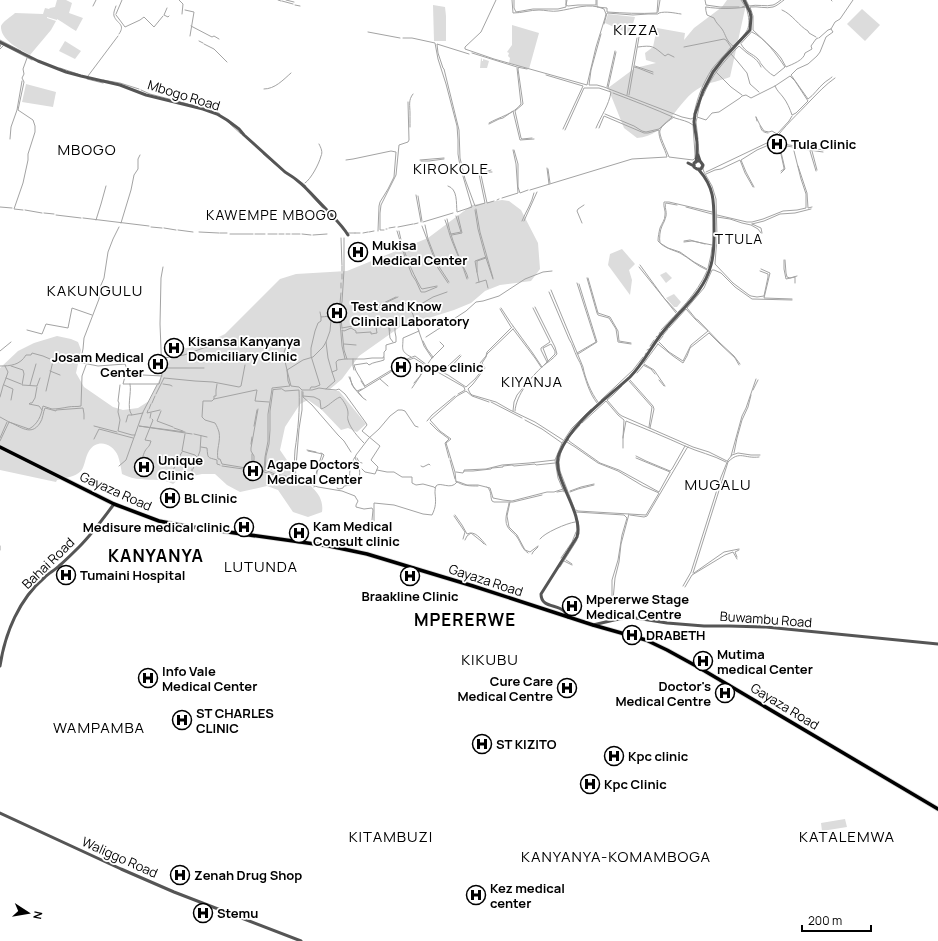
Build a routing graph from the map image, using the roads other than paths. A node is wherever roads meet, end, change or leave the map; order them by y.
1 (744, 0) edge
2 (0, 42) edge
3 (696, 163) junction
4 (700, 169) junction
5 (348, 236) dead end
6 (0, 447) edge
7 (114, 504) junction
8 (568, 617) junction
9 (593, 625) junction
10 (938, 644) edge
11 (0, 666) edge
12 (938, 809) edge
13 (0, 813) edge
14 (301, 941) edge

1 - 3 street
2 - 5 street, Mbogo Road
3 - 4 street
3 - 4 street
4 - 8 street
6 - 7 main road, Gayaza Road
7 - 8 main road, Gayaza Road
7 - 11 street, Bahai Road
8 - 9 main road, Gayaza Road
9 - 10 street, Buwambu Road
9 - 12 main road, Gayaza Road
13 - 14 street, Waliggo Road

